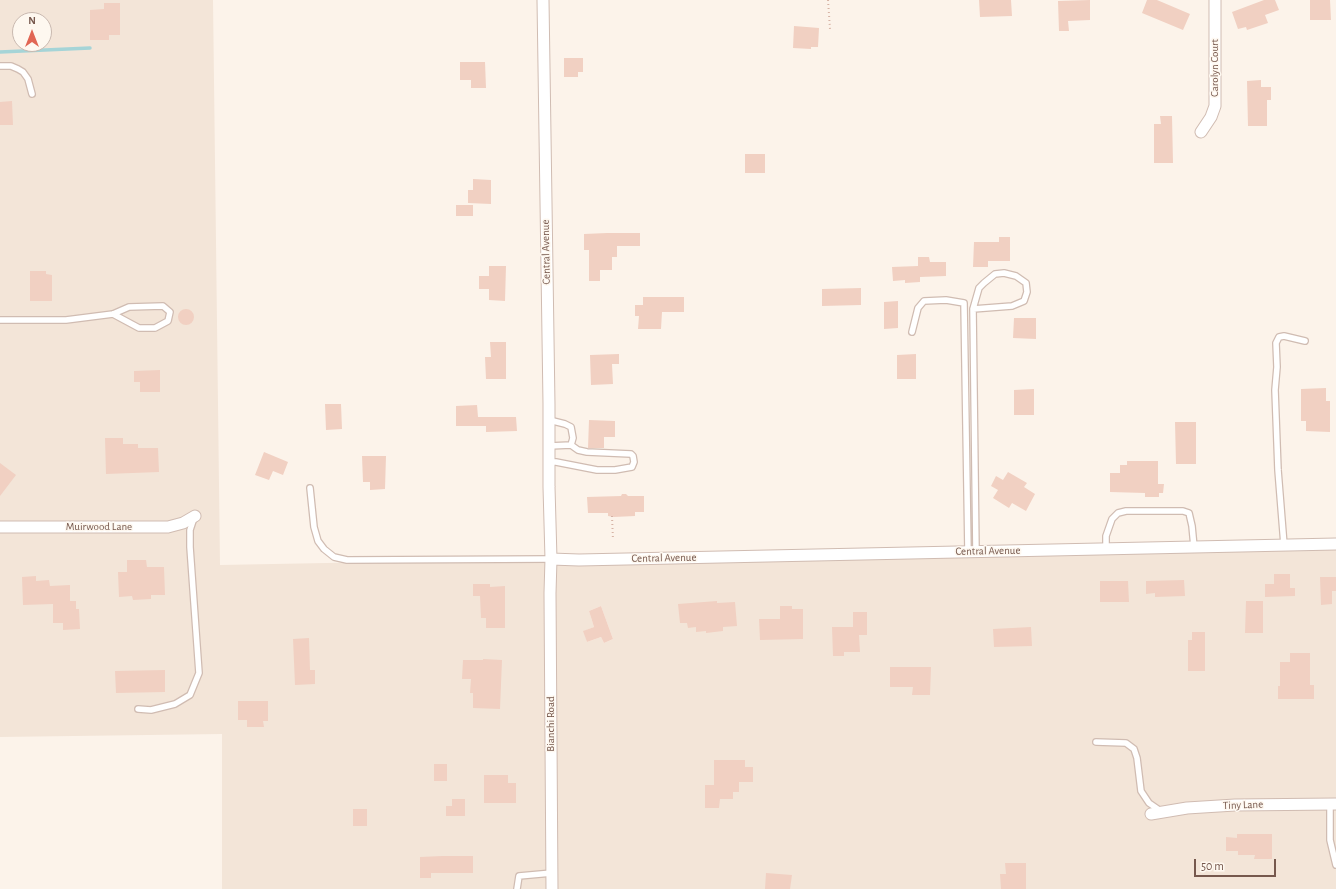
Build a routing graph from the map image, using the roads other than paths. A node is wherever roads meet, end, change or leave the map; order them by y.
1 (543, 0) edge
2 (1215, 0) edge
3 (0, 66) edge
4 (32, 94) dead end
5 (1201, 132) dead end
6 (973, 309) junction
7 (113, 314) junction
8 (0, 320) edge
9 (912, 332) dead end
10 (1305, 341) dead end
11 (549, 420) junction
12 (571, 445) junction
13 (549, 446) junction
14 (549, 462) junction
15 (310, 488) dead end
16 (195, 516) joint
17 (0, 527) edge
18 (1336, 544) edge
19 (1284, 545) junction
20 (1194, 547) junction
21 (1106, 549) junction
22 (972, 552) junction
23 (551, 559) junction
24 (138, 710) dead end
25 (1096, 742) dead end
26 (1333, 804) edge
27 (1157, 813) joint
28 (1336, 865) edge
29 (552, 873) junction
30 (517, 889) edge
31 (552, 889) edge

1 - 11 street, Central Avenue
2 - 5 street, Carolyn Court
3 - 4 lane
6 - 6 lane
6 - 22 lane
7 - 7 lane
7 - 8 lane
9 - 22 lane
10 - 19 lane
11 - 12 lane
11 - 13 street, Central Avenue
12 - 13 lane
12 - 14 lane
13 - 14 street, Central Avenue
14 - 23 street, Central Avenue
15 - 23 lane
16 - 17 street, Muirwood Lane
16 - 24 lane
18 - 19 street, Central Avenue
19 - 20 street, Central Avenue
20 - 21 street, Central Avenue
20 - 21 lane
21 - 22 street, Central Avenue
22 - 23 street, Central Avenue
23 - 29 street, Bianchi Road
25 - 27 lane
26 - 27 street, Tiny Lane
26 - 28 lane
29 - 30 lane
29 - 31 street, Bianchi Road

